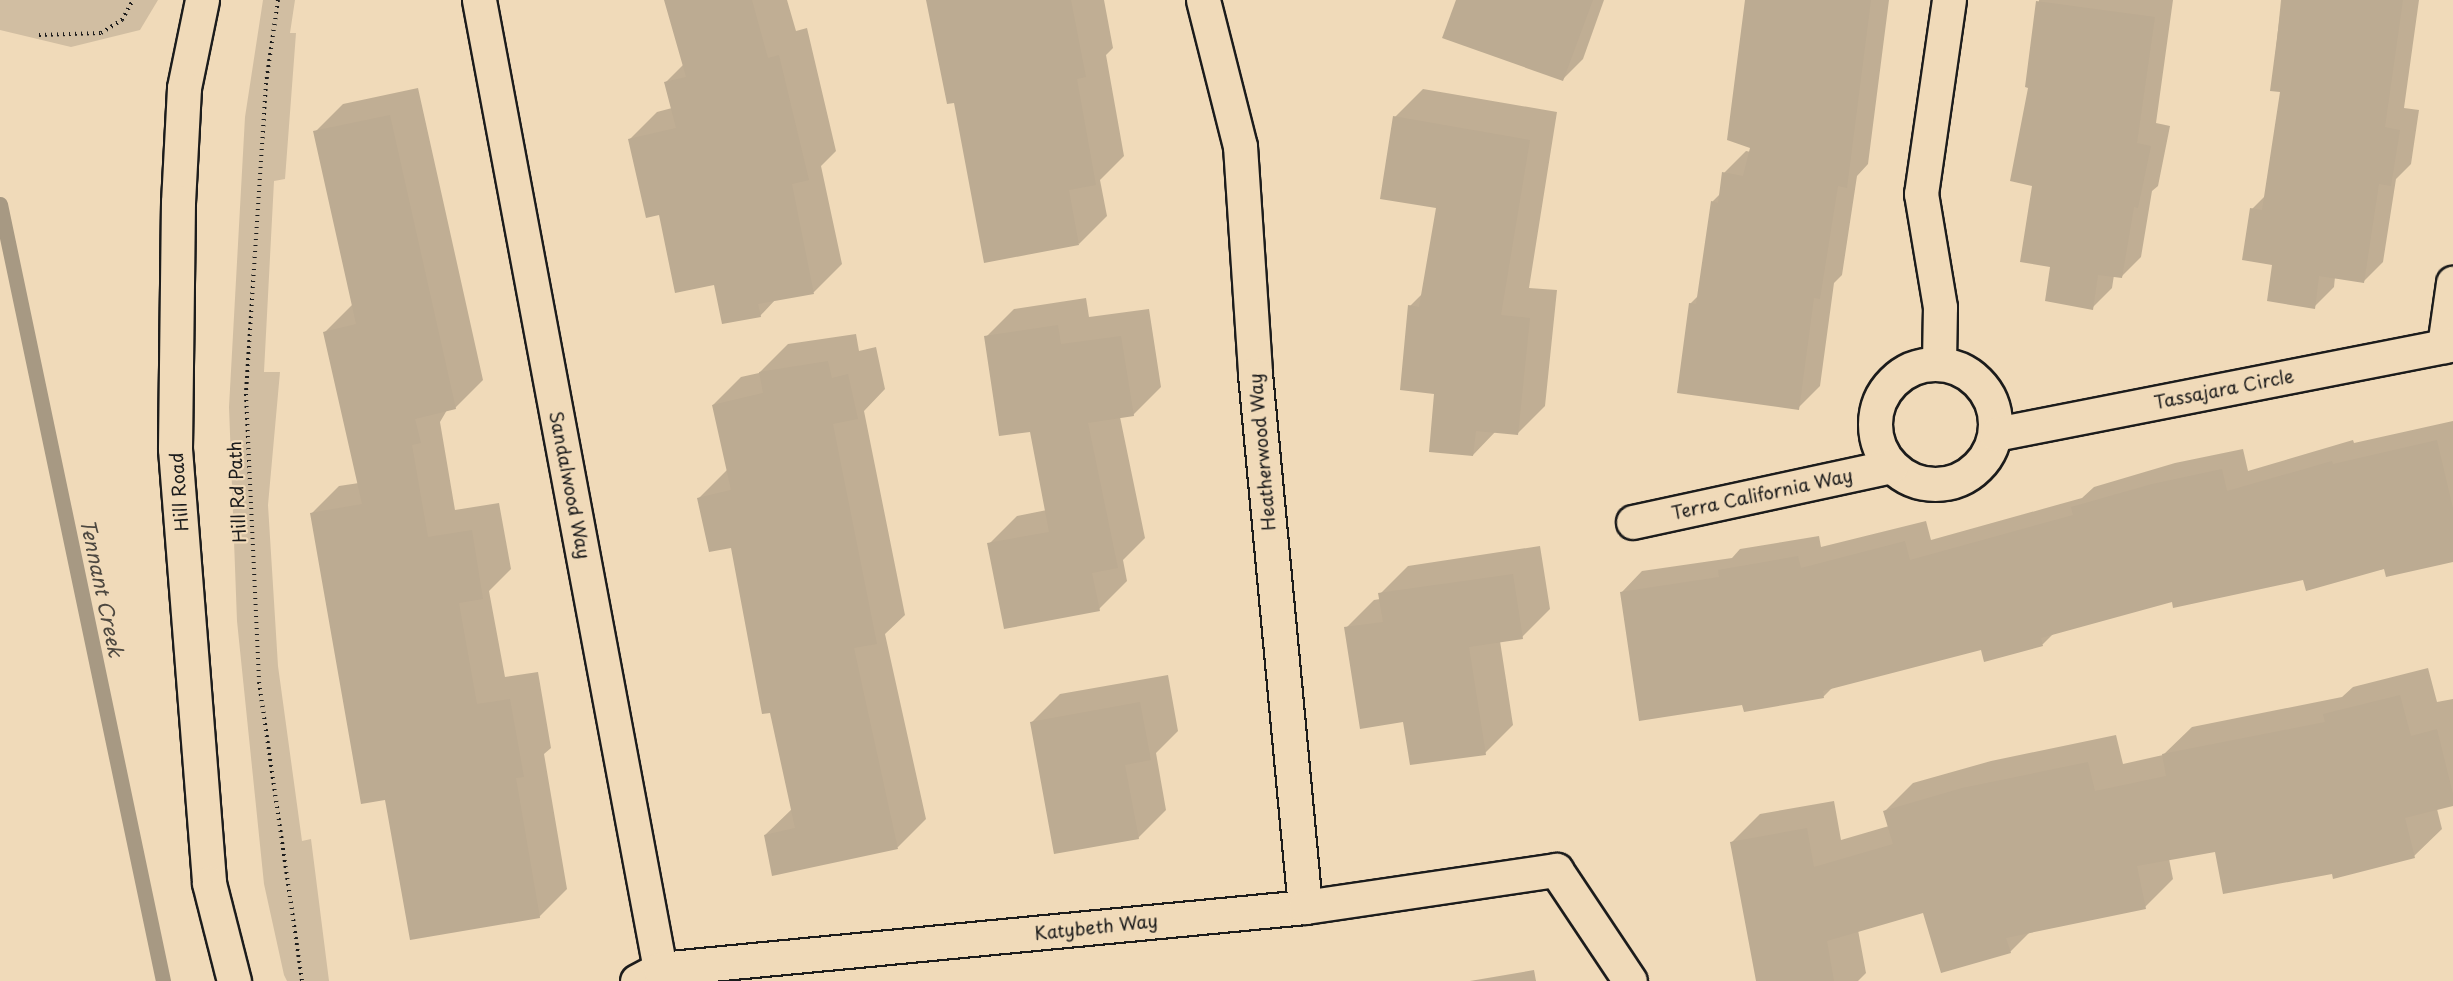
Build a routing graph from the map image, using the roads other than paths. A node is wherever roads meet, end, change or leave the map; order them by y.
1 (202, 0) edge
2 (479, 0) edge
3 (1203, 0) edge
4 (1949, 0) edge
5 (2453, 283) edge
6 (2448, 345) edge
7 (1939, 363) junction
8 (1996, 434) junction
9 (1891, 466) junction
10 (1633, 522) dead end
11 (1305, 907) junction
12 (649, 975) edge
13 (234, 981) edge
14 (1630, 981) edge

1 - 13 street, Hill Road
2 - 12 street, Sandalwood Way
3 - 11 street, Heatherwood Way
4 - 7 street
5 - 6 street
6 - 8 street, Tassajara Circle
7 - 8 street
7 - 9 street
8 - 9 street
9 - 10 street, Terra California Way
11 - 12 street, Katybeth Way
11 - 14 street, Katybeth Way

